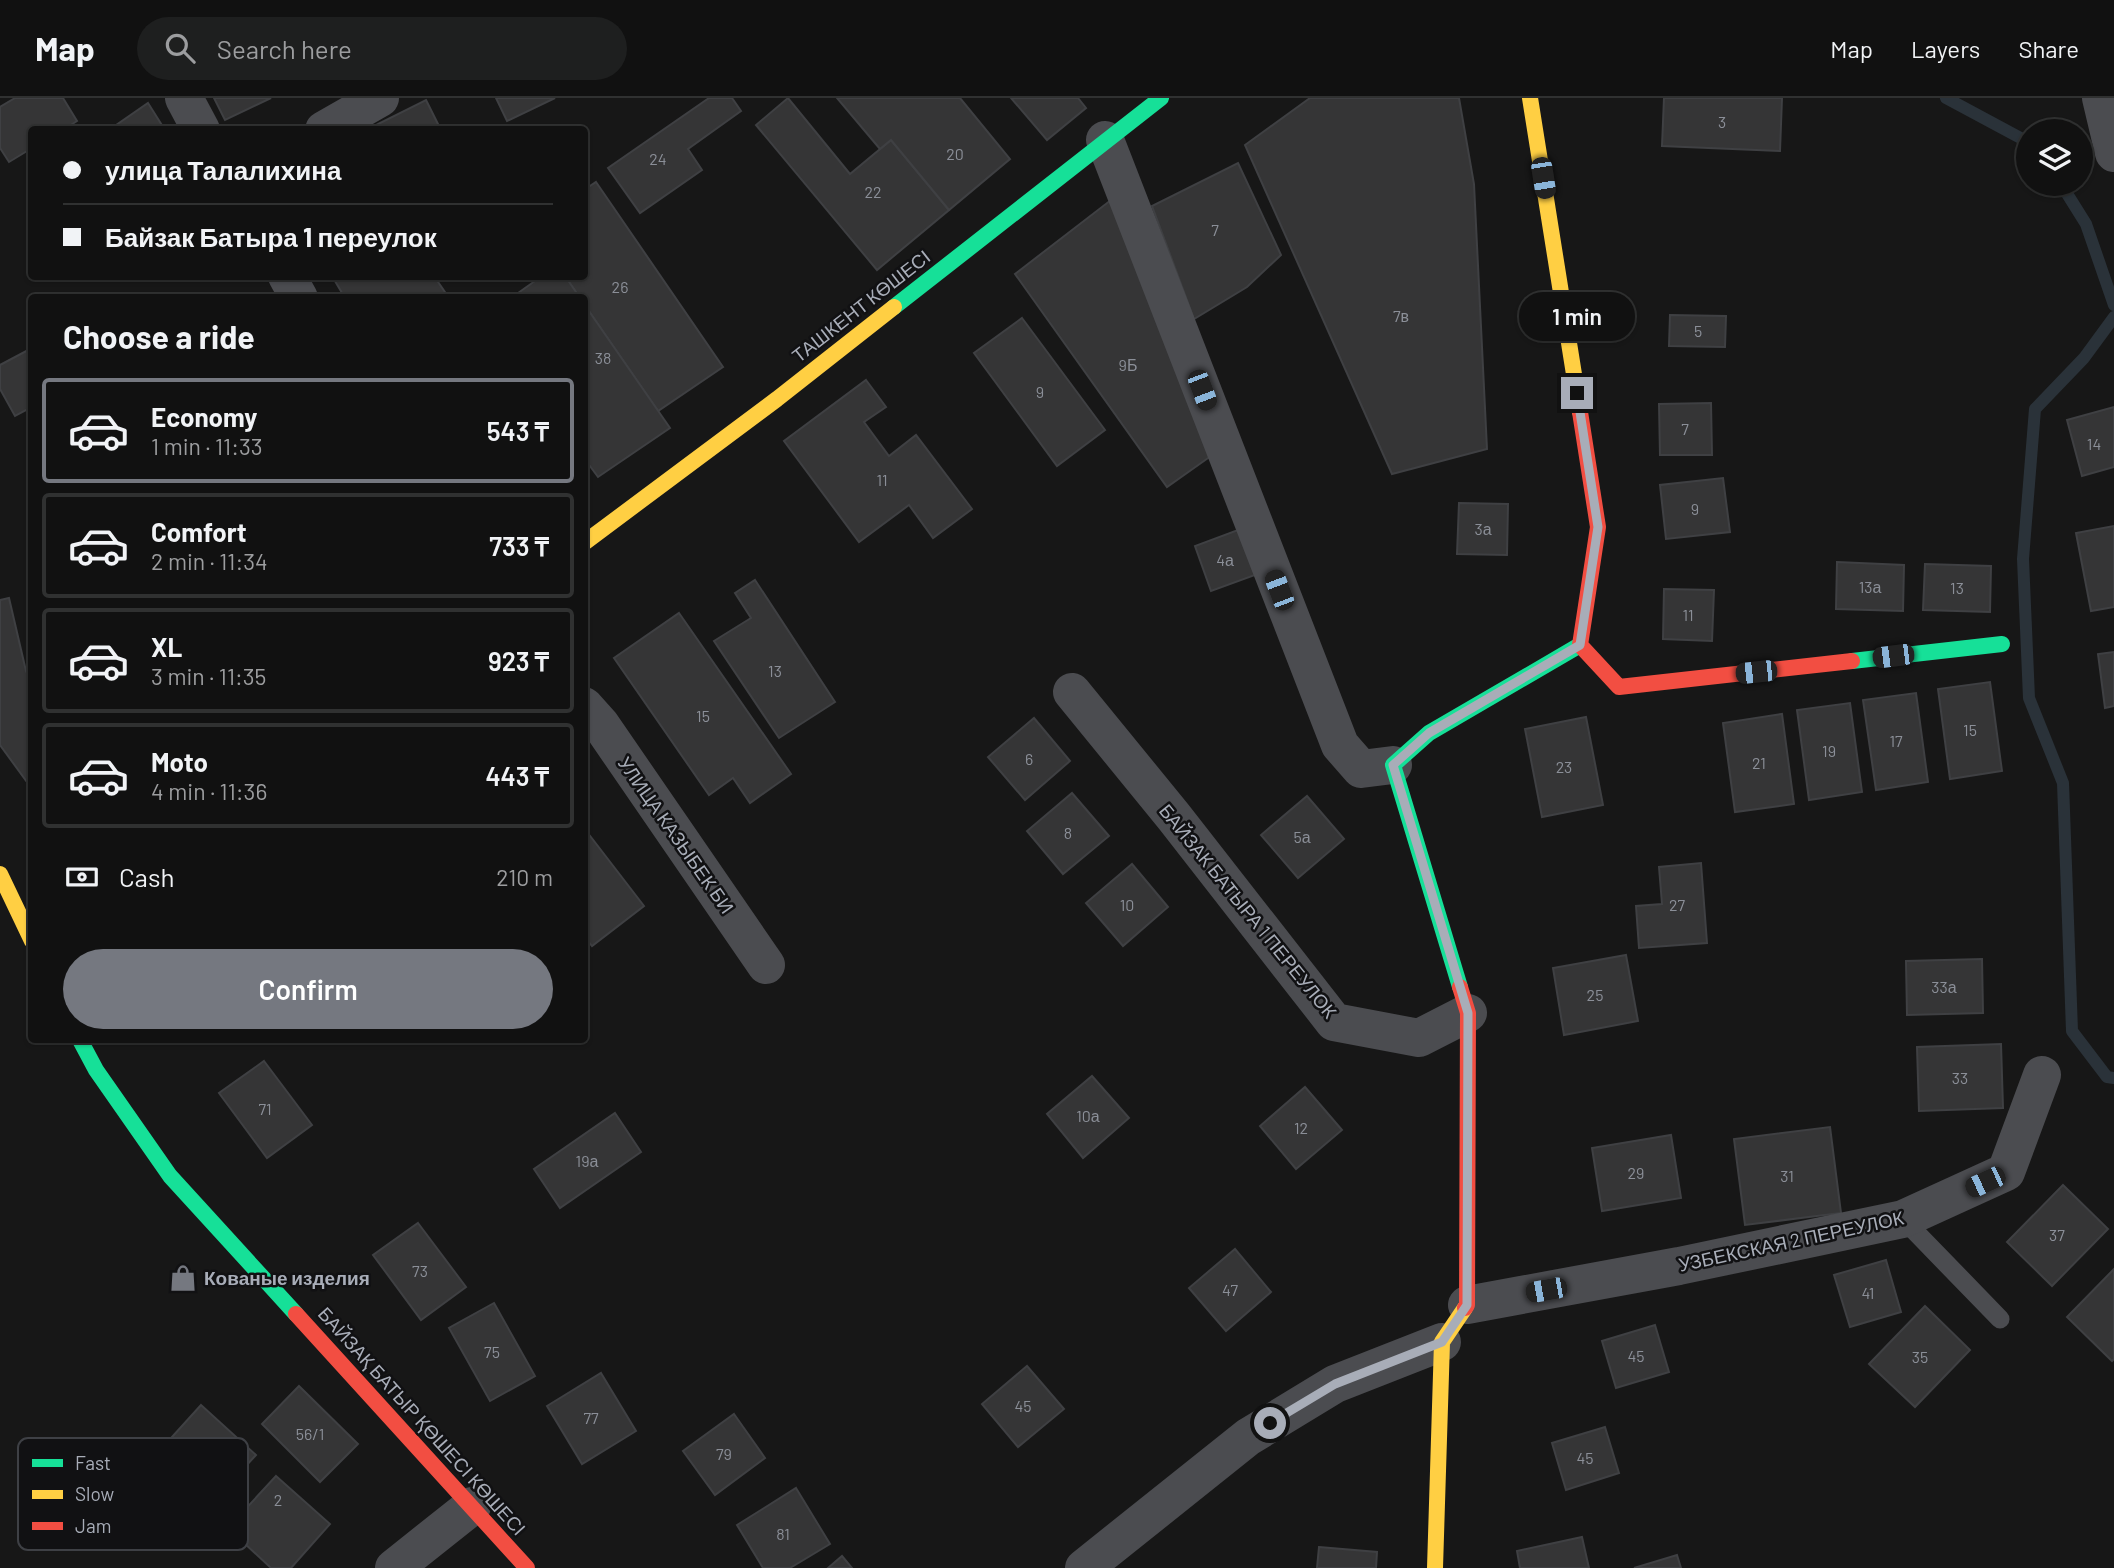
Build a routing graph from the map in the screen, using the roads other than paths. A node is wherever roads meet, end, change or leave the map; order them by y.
1 (184, 98) edge
2 (380, 98) edge
3 (1161, 98) edge
4 (1530, 98) edge
5 (2101, 98) edge
6 (199, 126) edge
7 (331, 126) edge
8 (1105, 140) junction
9 (2114, 153) edge
10 (588, 540) edge
11 (2002, 644) dead end
12 (1580, 645) junction
13 (1072, 692) dead end
14 (588, 710) edge
15 (1393, 765) junction
16 (0, 874) edge
17 (28, 899) edge
18 (7, 911) edge
19 (28, 936) edge
20 (766, 965) dead end
21 (1468, 1013) junction
22 (82, 1043) edge
23 (2042, 1075) dead end
24 (1903, 1219) junction
25 (1467, 1305) junction
26 (2000, 1319) dead end
27 (1442, 1342) junction
28 (472, 1506) junction
29 (394, 1568) edge
30 (527, 1568) edge
31 (1084, 1568) edge
32 (1435, 1568) edge

1 - 6 street
2 - 7 street
3 - 8 street, ТАШКЕНТ КӨШЕСІ
4 - 12 street
5 - 9 street
8 - 10 street, ТАШКЕНТ КӨШЕСІ
8 - 15 street
11 - 12 street
12 - 15 street
13 - 21 street, БАЙЗАК БАТЫРА 1 ПЕРЕУЛОК
14 - 20 street, УЛИЦА КАЗЫБЕК БИ
15 - 21 street
16 - 18 street
17 - 18 street
18 - 19 street
21 - 25 street
22 - 28 street, БАЙЗАҚ БАТЫР ҚӨШЕСІ КӨШЕСІ
23 - 24 street, УЗБЕКСКАЯ 2 ПЕРЕУЛОК
24 - 25 street, УЗБЕКСКАЯ 2 ПЕРЕУЛОК
24 - 26 lane
25 - 27 street
27 - 31 street
27 - 32 street
28 - 29 street
28 - 30 street, БАЙЗАҚ БАТЫР ҚӨШЕСІ КӨШЕСІ

